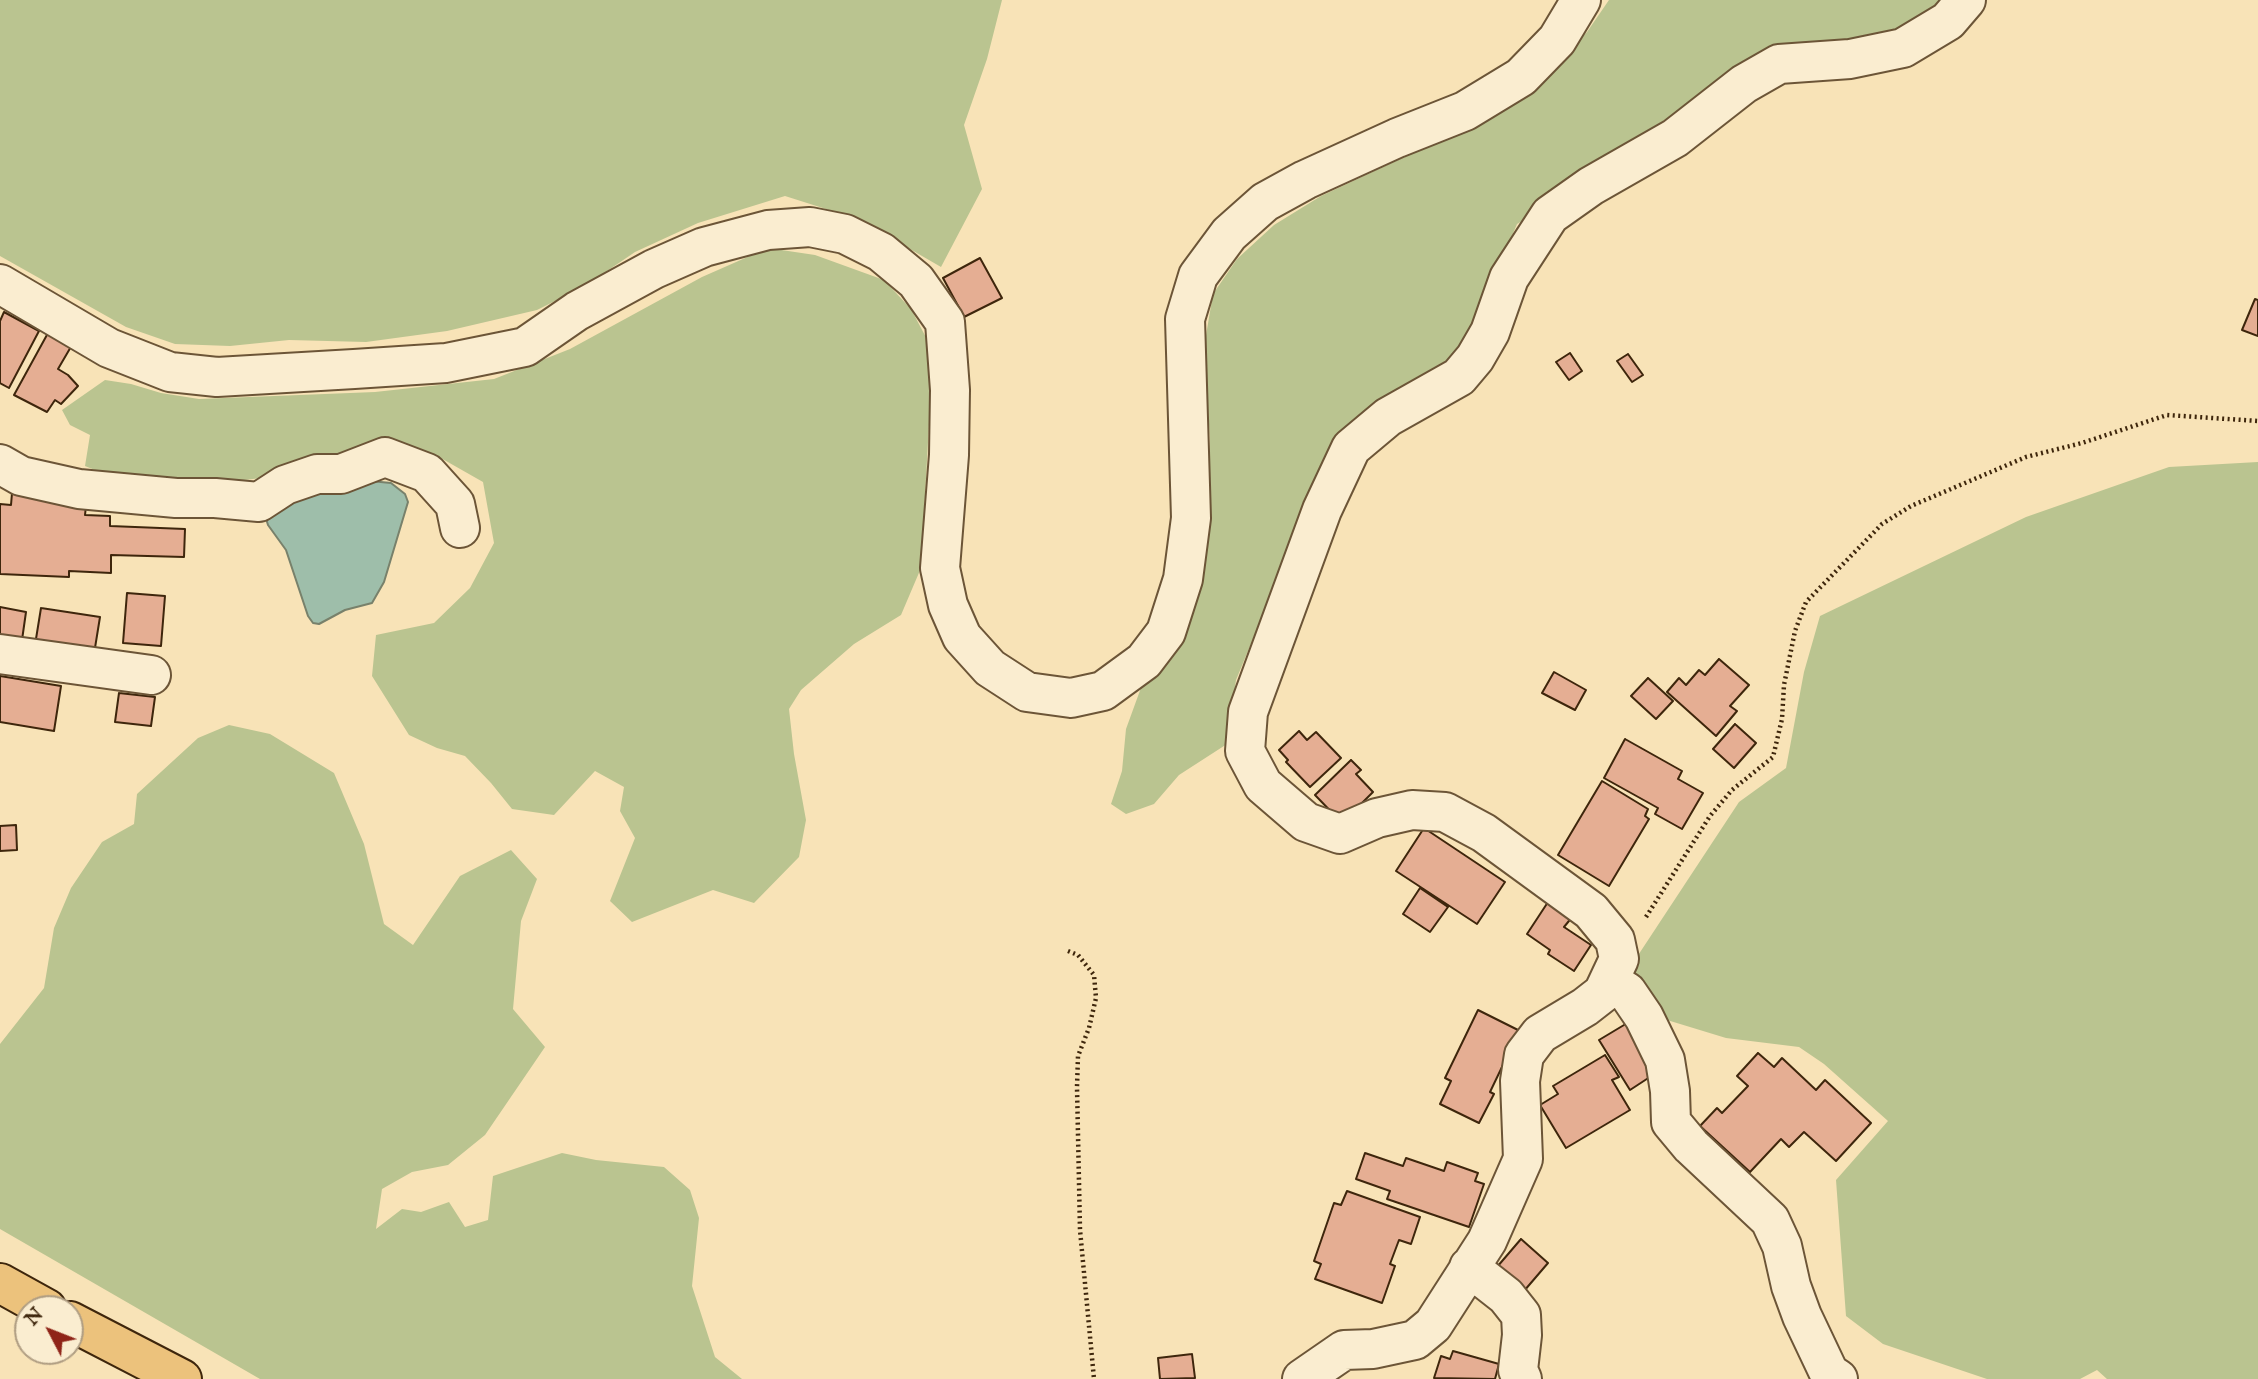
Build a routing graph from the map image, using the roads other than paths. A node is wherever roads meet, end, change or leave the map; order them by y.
1 (1581, 0) edge
2 (1966, 0) edge
3 (0, 284) edge
4 (0, 464) edge
5 (460, 528) dead end
6 (0, 653) edge
7 (151, 675) dead end
8 (1614, 970) junction
9 (1469, 1267) junction
10 (0, 1283) edge
11 (22, 1295) edge
12 (84, 1328) edge
13 (182, 1379) edge
14 (1302, 1379) edge
15 (1522, 1379) edge
16 (1838, 1379) edge

1 - 3 street
2 - 8 street
4 - 5 street
6 - 7 street
8 - 9 street
8 - 16 street
9 - 14 street
9 - 15 street
10 - 11 main road
12 - 13 main road

